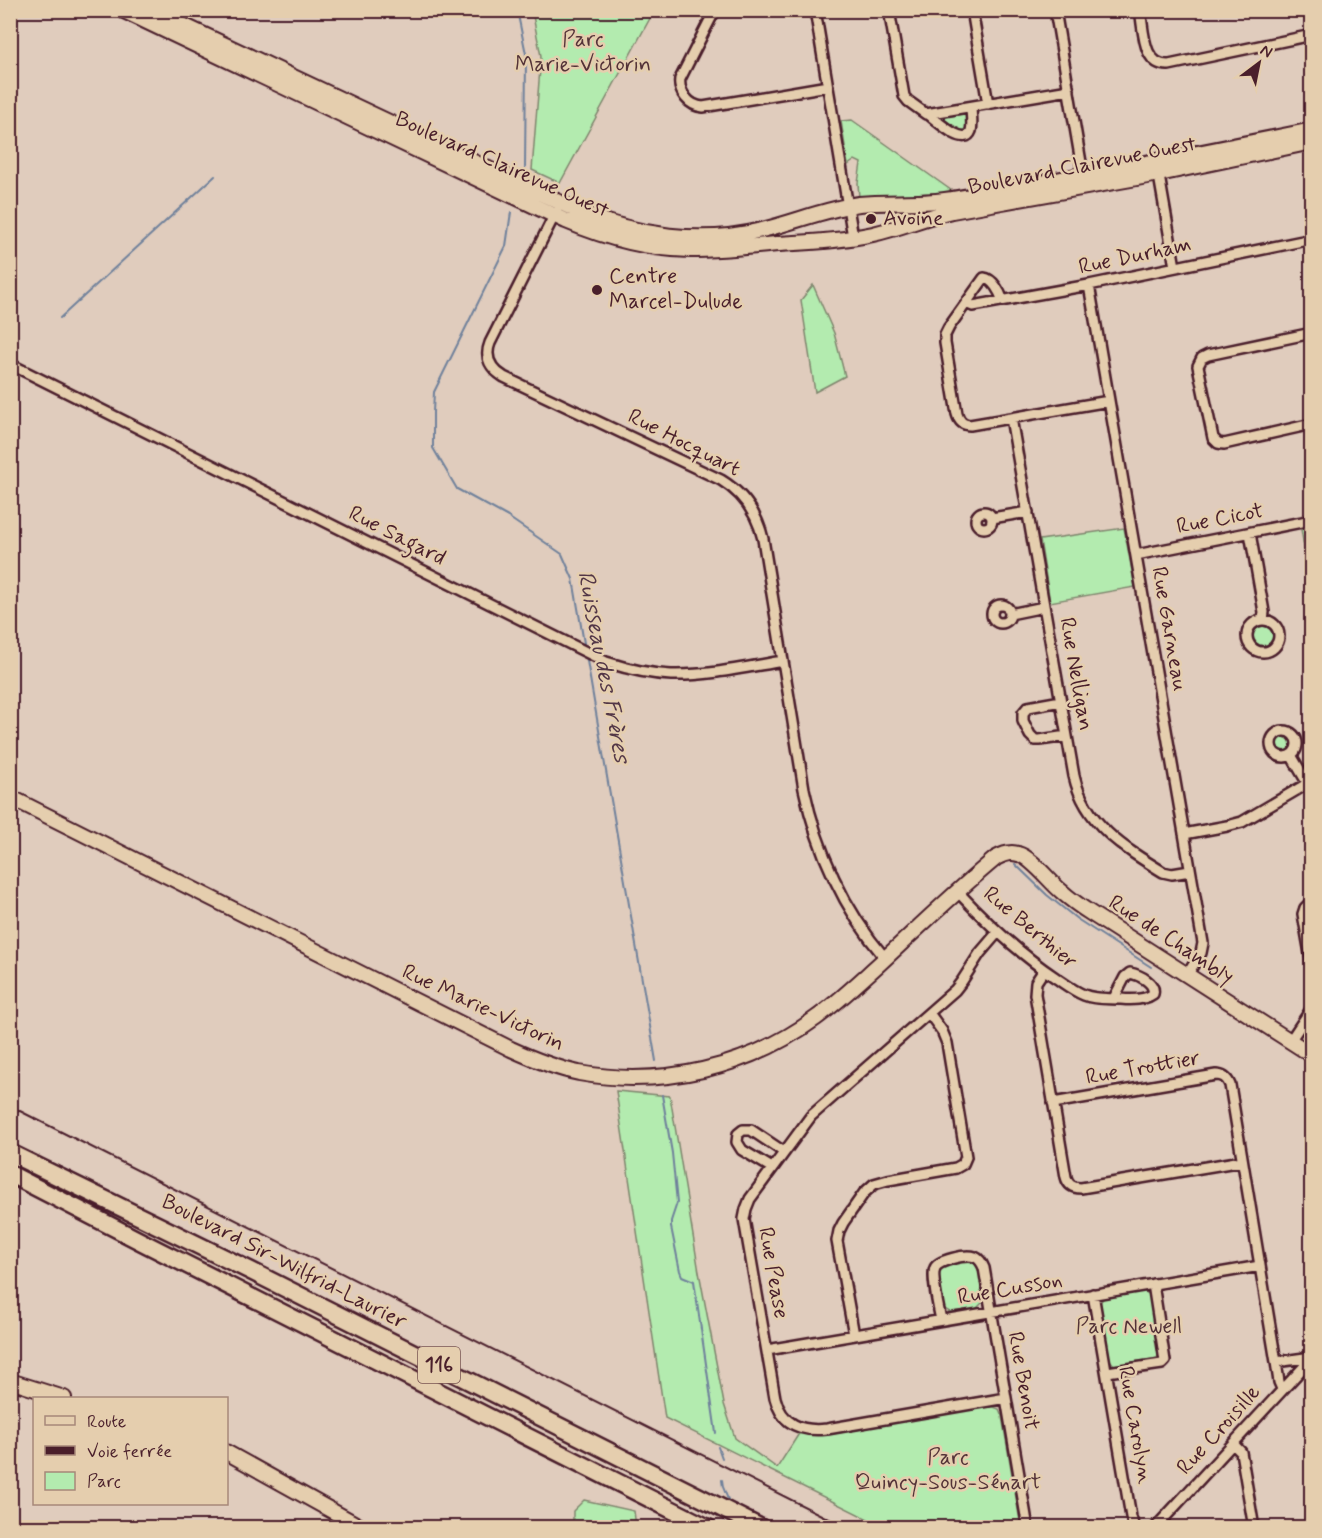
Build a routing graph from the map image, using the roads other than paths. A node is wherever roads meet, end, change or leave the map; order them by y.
1 (122, 10) edge
2 (152, 10) edge
3 (715, 10) edge
4 (815, 10) edge
5 (889, 10) edge
6 (972, 10) edge
7 (1055, 10) edge
8 (1140, 10) edge
9 (1311, 35) edge
10 (216, 48) junction
11 (828, 86) junction
12 (1069, 90) junction
13 (988, 104) junction
14 (971, 107) junction
15 (928, 114) junction
16 (1311, 130) edge
17 (1311, 142) edge
18 (1158, 168) junction
19 (1084, 181) junction
20 (848, 206) junction
21 (557, 210) junction
22 (853, 237) junction
23 (1311, 239) edge
24 (692, 244) junction
25 (1175, 267) junction
26 (1089, 285) junction
27 (1004, 301) junction
28 (966, 303) junction
29 (1311, 333) edge
30 (10, 364) edge
31 (1109, 401) junction
32 (1011, 418) junction
33 (1311, 424) edge
34 (1028, 512) junction
35 (992, 518) dead end
36 (1311, 520) edge
37 (1250, 533) junction
38 (1136, 555) junction
39 (1044, 607) junction
40 (1010, 614) dead end
41 (1263, 620) dead end
42 (783, 661) junction
43 (1061, 701) junction
44 (1067, 736) junction
45 (1291, 755) dead end
46 (1310, 783) edge
47 (10, 797) edge
48 (1184, 834) junction
49 (1015, 853) joint
50 (1191, 871) junction
51 (958, 892) junction
52 (1311, 901) edge
53 (998, 932) junction
54 (885, 958) junction
55 (1311, 965) edge
56 (1044, 970) junction
57 (1187, 975) junction
58 (1114, 998) dead end
59 (1311, 1008) edge
60 (929, 1013) junction
61 (1290, 1041) junction
62 (1311, 1055) edge
63 (1053, 1103) junction
64 (784, 1152) junction
65 (10, 1153) edge
66 (1242, 1161) junction
67 (772, 1168) junction
68 (10, 1174) edge
69 (1260, 1266) junction
70 (1153, 1284) junction
71 (1093, 1294) junction
72 (991, 1312) junction
73 (941, 1320) junction
74 (854, 1335) junction
75 (767, 1350) junction
76 (1311, 1358) edge
77 (1276, 1362) junction
78 (1107, 1372) junction
79 (10, 1381) edge
80 (1282, 1389) junction
81 (61, 1397) edge
82 (1006, 1398) junction
83 (1233, 1444) junction
84 (228, 1453) edge
85 (363, 1527) edge
86 (708, 1527) edge
87 (760, 1527) edge
88 (1028, 1527) edge
89 (1134, 1527) edge
90 (1155, 1527) edge
91 (1254, 1527) edge

1 - 10 street, Boulevard Clairevue Ouest
2 - 10 street, Boulevard Clairevue Ouest
3 - 11 street
4 - 11 street
5 - 15 street
6 - 13 street
7 - 12 street
8 - 9 street
10 - 21 street, Boulevard Clairevue Ouest
11 - 20 street
12 - 13 street
12 - 19 street
13 - 14 street
14 - 15 street
14 - 15 street
16 - 18 street, Boulevard Clairevue Ouest
17 - 18 street, Boulevard Clairevue Ouest
18 - 19 street, Boulevard Clairevue Ouest
18 - 25 street
19 - 20 street, Boulevard Clairevue Ouest
19 - 22 street, Boulevard Clairevue Ouest
20 - 22 street
20 - 24 street, Boulevard Clairevue Ouest
21 - 24 street, Boulevard Clairevue Ouest
21 - 42 street, Rue Hocquart
22 - 24 street, Boulevard Clairevue Ouest
23 - 25 street, Rue Durham
25 - 26 street, Rue Durham
26 - 27 street, Rue Durham
26 - 31 street, Rue Garneau
27 - 28 street, Rue Durham
27 - 28 street
28 - 32 street
29 - 33 street
30 - 42 street, Rue Sagard
31 - 32 street
31 - 38 street, Rue Garneau
32 - 34 street, Rue Nelligan
34 - 35 street
34 - 39 street, Rue Nelligan
36 - 37 street, Rue Cicot
37 - 38 street, Rue Cicot
37 - 41 street
38 - 48 street, Rue Garneau
39 - 40 street
39 - 43 street, Rue Nelligan
42 - 54 street, Rue Hocquart
43 - 44 street, Rue Nelligan
43 - 44 street
44 - 50 street, Rue Nelligan
45 - 46 street
46 - 48 street
47 - 54 street, Rue Marie-Victorin
48 - 50 street, Rue Garneau
49 - 51 street, Rue Marie-Victorin
49 - 57 street, Rue de Chambly
50 - 57 street, Rue Garneau
51 - 53 street, Rue Berthier
51 - 54 street, Rue Marie-Victorin
52 - 55 street
53 - 56 street, Rue Berthier
53 - 60 street, Rue Pease
56 - 58 street, Rue Berthier
56 - 63 street
57 - 61 street, Rue de Chambly
59 - 61 street
60 - 64 street, Rue Pease
60 - 74 street
61 - 62 street, Rue de Chambly
63 - 66 street
63 - 66 street, Rue Trottier
64 - 67 street, Rue Pease
64 - 67 street
65 - 87 highway, Boulevard Sir-Wilfrid-Laurier / 116
66 - 69 street
67 - 75 street, Rue Pease
68 - 86 highway, Boulevard Sir-Wilfrid-Laurier / 116
69 - 70 street, Rue Cusson
69 - 77 street
70 - 71 street, Rue Cusson
70 - 78 street
71 - 72 street, Rue Cusson
71 - 78 street, Rue Carolyn
72 - 73 street, Rue Cusson
72 - 73 street, Rue Benoit
72 - 82 street, Rue Benoit
73 - 74 street, Rue Cusson
74 - 75 street, Rue Cusson
75 - 82 street, Rue Pease
76 - 77 street, Rue Croisille
76 - 80 street, Rue Croisille
77 - 80 street
78 - 89 street, Rue Carolyn
79 - 81 street
80 - 83 street, Rue Croisille
82 - 88 street, Rue Benoit
83 - 90 street, Rue Croisille
83 - 91 street
84 - 85 street

